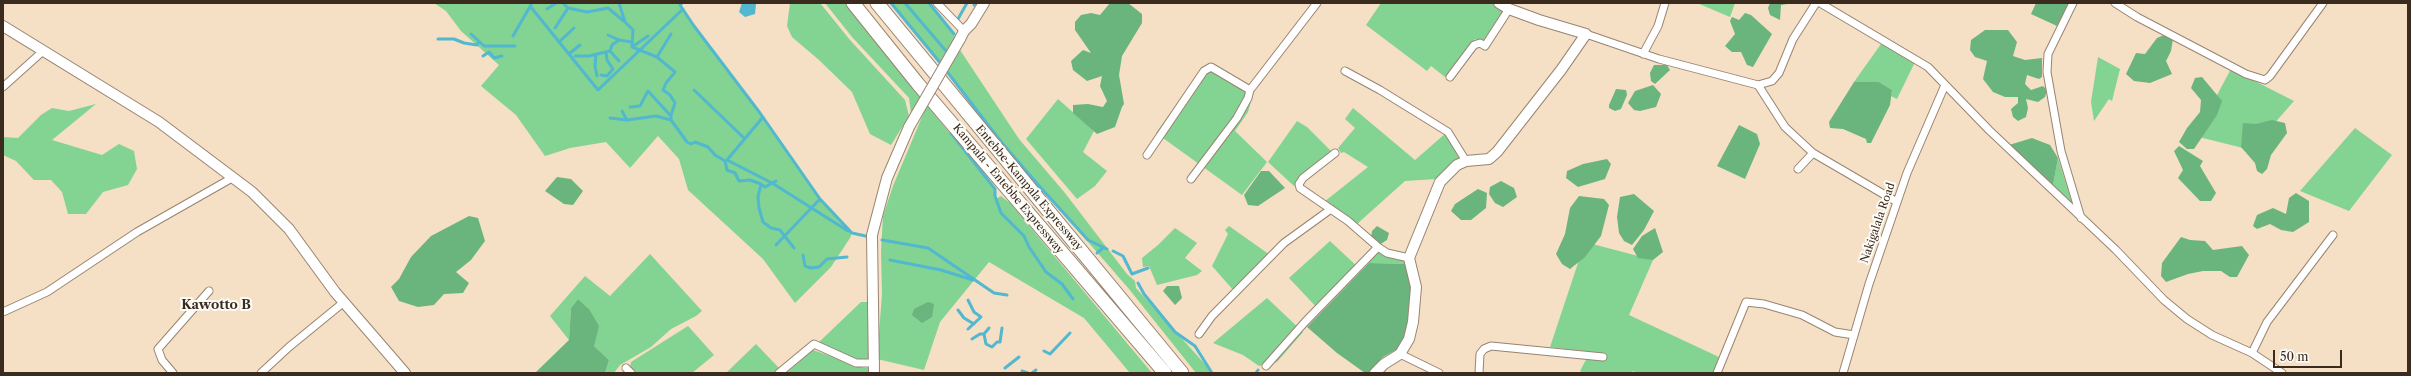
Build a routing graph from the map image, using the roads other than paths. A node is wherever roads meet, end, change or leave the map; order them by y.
1 (853, 3) edge
2 (877, 3) edge
3 (937, 3) edge
4 (984, 3) edge
5 (1317, 3) edge
6 (1499, 3) edge
7 (1665, 3) edge
8 (1816, 3) edge
9 (1820, 3) edge
10 (2072, 3) edge
11 (2115, 3) edge
12 (2324, 3) edge
13 (1509, 9) junction
14 (3, 26) edge
15 (1586, 34) junction
16 (962, 35) junction
17 (42, 52) junction
18 (1643, 54) junction
19 (1345, 71) dead end
20 (1450, 77) dead end
21 (1758, 85) junction
22 (1945, 85) junction
23 (3, 87) edge
24 (1250, 90) junction
25 (1335, 153) dead end
26 (1813, 153) junction
27 (1147, 155) dead end
28 (1466, 161) junction
29 (1798, 169) dead end
30 (232, 178) junction
31 (1191, 179) dead end
32 (1897, 202) junction
33 (1331, 209) junction
34 (2081, 218) junction
35 (2333, 235) dead end
36 (1378, 247) junction
37 (1410, 258) junction
38 (209, 291) dead end
39 (344, 302) junction
40 (3, 312) edge
41 (1199, 334) dead end
42 (1854, 335) junction
43 (2252, 353) junction
44 (1400, 354) junction
45 (1603, 357) dead end
46 (1266, 366) dead end
47 (875, 368) edge
48 (173, 373) edge
49 (261, 373) edge
50 (405, 373) edge
51 (779, 373) edge
52 (1165, 373) edge
53 (1182, 373) edge
54 (1375, 373) edge
55 (1439, 373) edge
56 (1479, 373) edge
57 (1717, 373) edge
58 (1843, 373) edge
59 (2282, 373) edge

1 - 52 highway, Kampala - Entebbe Expressway
2 - 53 highway, Entebbe-Kampala Expressway
3 - 16 street
4 - 16 street
5 - 24 street
6 - 13 street
7 - 18 street
8 - 21 street
9 - 22 street
10 - 34 street
11 - 12 street
13 - 15 street
13 - 20 street
14 - 17 street
15 - 18 street
15 - 28 street
16 - 47 street, bridge
17 - 23 street
17 - 30 street
18 - 21 street
19 - 28 street
21 - 26 street
22 - 32 street, Nakigalala Road
22 - 34 street
24 - 27 street
24 - 31 street
25 - 33 street
26 - 29 street
26 - 32 street
28 - 37 street
30 - 39 street
30 - 40 street
32 - 42 street, Nakigalala Road
33 - 36 street
33 - 41 street
34 - 43 street
35 - 43 street
36 - 37 street
36 - 46 street
37 - 44 street
38 - 48 street
39 - 49 street
39 - 50 street
42 - 57 street
42 - 58 street, Nakigalala Road
43 - 59 street
44 - 54 street
44 - 55 street
45 - 56 street
47 - 51 street

